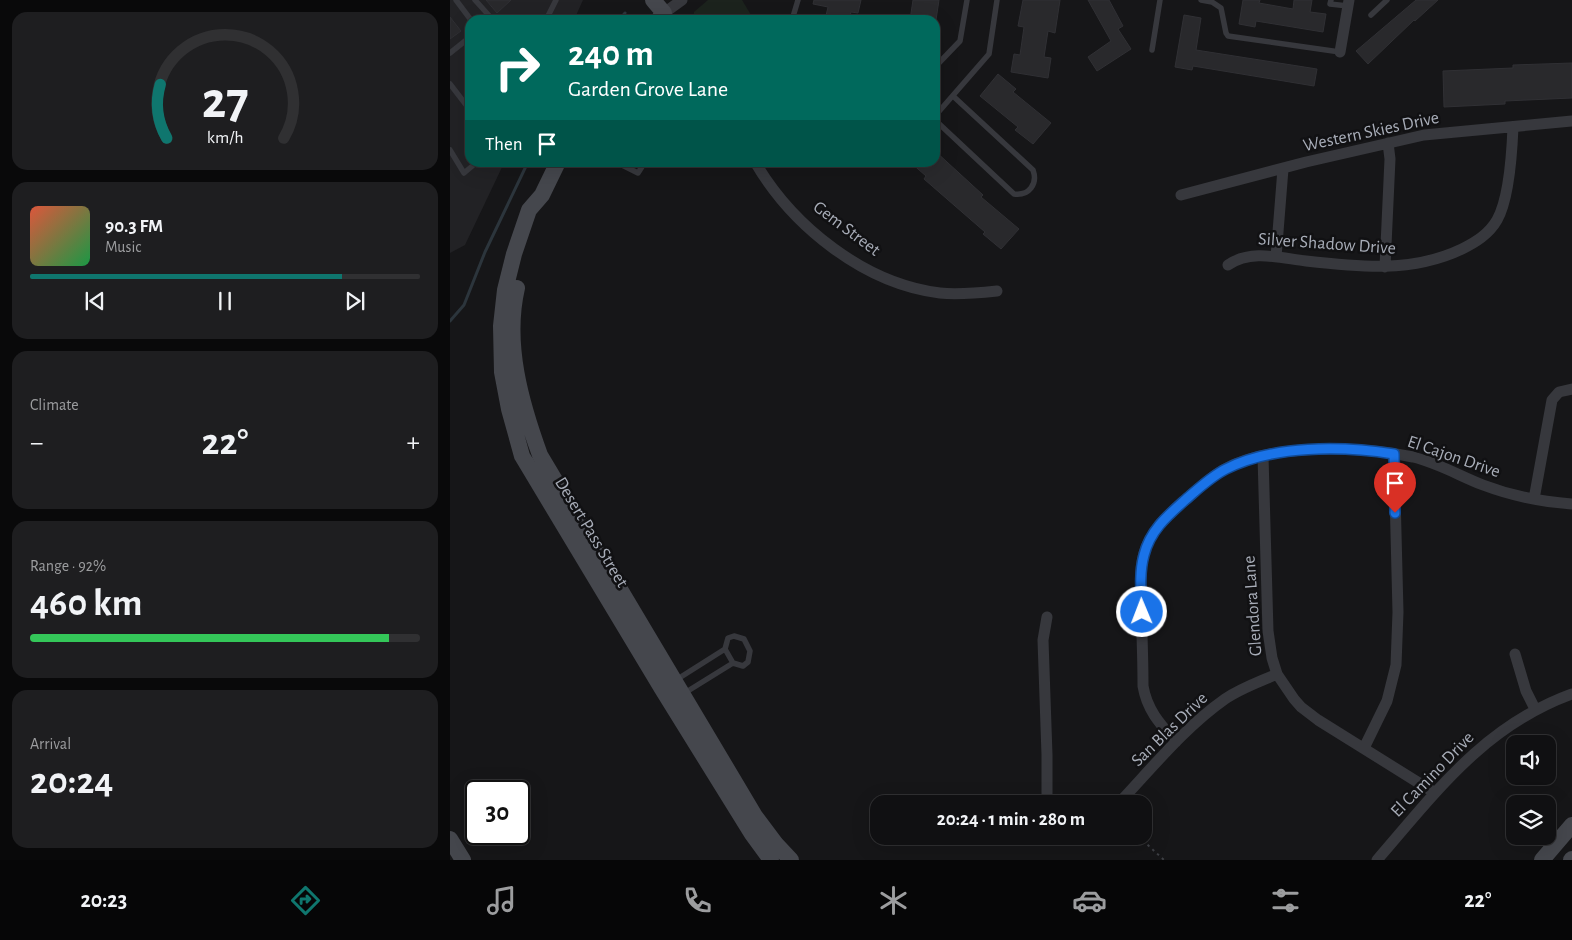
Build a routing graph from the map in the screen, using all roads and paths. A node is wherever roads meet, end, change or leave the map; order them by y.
1 (456, 0) edge
2 (474, 0) edge
3 (556, 0) edge
4 (653, 0) edge
5 (682, 0) edge
6 (798, 0) edge
7 (967, 0) edge
8 (997, 0) edge
9 (1160, 0) edge
10 (1201, 0) edge
11 (1330, 0) edge
12 (1387, 0) edge
13 (1349, 3) edge
14 (468, 15) edge
15 (488, 15) edge
16 (548, 15) edge
17 (662, 15) edge
18 (667, 15) edge
19 (794, 15) edge
20 (1371, 15) dead end
21 (465, 41) edge
22 (1152, 50) dead end
23 (1340, 52) joint
24 (450, 53) edge
25 (940, 62) edge
26 (450, 84) edge
27 (953, 96) junction
28 (465, 104) edge
29 (940, 112) edge
30 (1572, 121) edge
31 (940, 123) edge
32 (1513, 127) junction
33 (1388, 143) junction
34 (450, 150) edge
35 (471, 167) edge
36 (556, 167) edge
37 (626, 167) edge
38 (642, 167) edge
39 (758, 167) edge
40 (1283, 169) junction
41 (1181, 195) dead end
42 (1276, 257) junction
43 (1228, 265) dead end
44 (1385, 267) junction
45 (998, 291) dead end
46 (1572, 389) edge
47 (1394, 454) junction
48 (1263, 456) junction
49 (1534, 500) junction
50 (1572, 504) edge
51 (1047, 617) dead end
52 (724, 648) junction
53 (1515, 654) dead end
54 (733, 663) junction
55 (1277, 674) junction
56 (672, 692) junction
57 (1572, 694) edge
58 (1535, 709) junction
59 (1176, 742) junction
60 (1364, 748) junction
61 (1436, 792) junction
62 (1046, 795) edge
63 (1126, 795) edge
64 (1572, 825) edge
65 (450, 839) edge
66 (1148, 845) edge
67 (463, 860) edge
68 (771, 860) edge
69 (791, 860) edge
70 (1164, 860) edge
71 (1377, 860) edge
72 (1542, 860) edge

1 - 14 lane
2 - 15 lane
3 - 16 lane
4 - 17 street
5 - 18 street
6 - 19 lane
7 - 25 lane
8 - 27 lane
9 - 22 lane
10 - 23 lane
11 - 13 lane
12 - 20 lane
13 - 23 street
21 - 24 lane
26 - 28 lane
27 - 29 lane
27 - 31 lane
30 - 32 street, Western Skies Drive
32 - 33 street, Western Skies Drive
32 - 44 street, Silver Shadow Drive
33 - 40 street, Western Skies Drive
33 - 44 street
34 - 35 lane
36 - 56 street, Desert Pass Street
37 - 38 lane
39 - 45 street, Gem Street
40 - 41 street, Western Skies Drive
40 - 42 street
42 - 43 street, Silver Shadow Drive
42 - 44 street, Silver Shadow Drive
46 - 49 street
47 - 48 street, El Cajon Drive
47 - 49 street, El Cajon Drive
47 - 60 street
48 - 55 street, Glendora Lane
48 - 59 street, El Cajon Drive
49 - 50 street, El Cajon Drive
51 - 62 street
52 - 54 lane
52 - 54 lane
52 - 56 lane
53 - 58 street
54 - 56 lane
55 - 59 street, San Blas Drive
55 - 60 street, Glendora Lane
56 - 68 street, Desert Pass Street
56 - 69 street, Desert Pass Street
57 - 58 street, El Camino Drive
58 - 61 street, El Camino Drive
59 - 63 street, San Blas Drive
60 - 61 street, Glendora Lane
61 - 71 street, El Camino Drive
64 - 72 street
65 - 67 street
66 - 70 path

